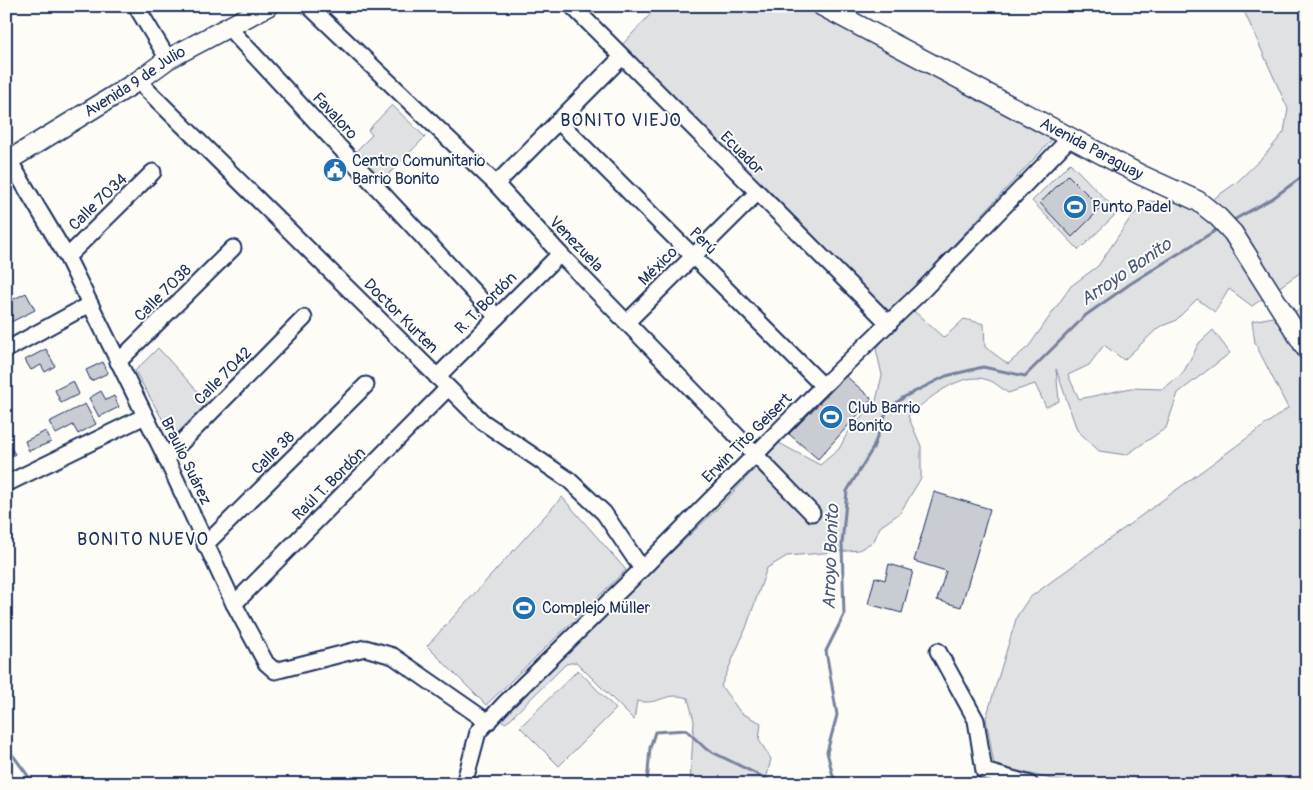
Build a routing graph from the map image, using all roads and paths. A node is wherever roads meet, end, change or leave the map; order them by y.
1 (136, 6) edge
2 (268, 6) edge
3 (309, 6) edge
4 (572, 6) edge
5 (822, 6) edge
6 (228, 27) junction
7 (622, 57) junction
8 (168, 59) junction
9 (138, 81) junction
10 (558, 121) junction
11 (1072, 137) junction
12 (7, 159) edge
13 (153, 172) dead end
14 (496, 184) junction
15 (757, 193) junction
16 (233, 248) dead end
17 (560, 254) junction
18 (692, 256) junction
19 (67, 257) junction
20 (90, 304) junction
21 (497, 317) junction
22 (304, 318) dead end
23 (628, 322) junction
24 (889, 324) junction
25 (6, 350) edge
26 (1307, 350) edge
27 (118, 362) junction
28 (437, 377) junction
29 (366, 385) dead end
30 (823, 386) junction
31 (448, 388) junction
32 (145, 416) junction
33 (754, 454) junction
34 (166, 458) junction
35 (6, 484) edge
36 (812, 513) dead end
37 (205, 545) junction
38 (642, 569) junction
39 (234, 604) junction
40 (938, 651) dead end
41 (488, 722) junction
42 (464, 779) edge
43 (1030, 784) edge

1 - 8 street
2 - 6 main road, Avenida 9 de Julio
3 - 14 street, Venezuela
4 - 7 street, Ecuador
5 - 11 main road, Avenida Paraguay
6 - 8 main road, Avenida 9 de Julio
6 - 21 street, Favaloro
7 - 10 street
7 - 15 street, Ecuador
8 - 9 main road, Avenida 9 de Julio
9 - 12 main road, Avenida 9 de Julio
9 - 28 street, Doctor Kurten
10 - 14 street
10 - 18 street, Perú
11 - 24 street, Erwin Tito Geisert
11 - 26 main road, Avenida Paraguay
12 - 19 street, Braulio Suárez
13 - 19 street, Calle 7034
14 - 17 street, Venezuela
15 - 18 street, México
15 - 24 street, Ecuador
16 - 27 street, Calle 7038
17 - 21 street, R. T. Bordón
17 - 23 street, Venezuela
18 - 23 street, México
18 - 30 street, Perú
19 - 20 street, Braulio Suárez
20 - 25 street
20 - 27 street, Braulio Suárez
21 - 28 street, R. T. Bordón
22 - 34 street, Calle 7042
23 - 33 street, Venezuela
24 - 30 street, Erwin Tito Geisert
27 - 32 street, Braulio Suárez
28 - 31 street, Doctor Kurten
29 - 37 street, Calle 38
30 - 33 street, Erwin Tito Geisert
31 - 38 street, Doctor Kurten
31 - 39 street, Raúl T. Bordón
32 - 34 street, Braulio Suárez
32 - 35 street
33 - 36 street, Venezuela
33 - 38 street, Erwin Tito Geisert
34 - 37 street, Braulio Suárez
37 - 39 street, Braulio Suárez
38 - 41 street, Erwin Tito Geisert
39 - 41 street, Braulio Suárez
40 - 43 street
41 - 42 street, Erwin Tito Geisert

